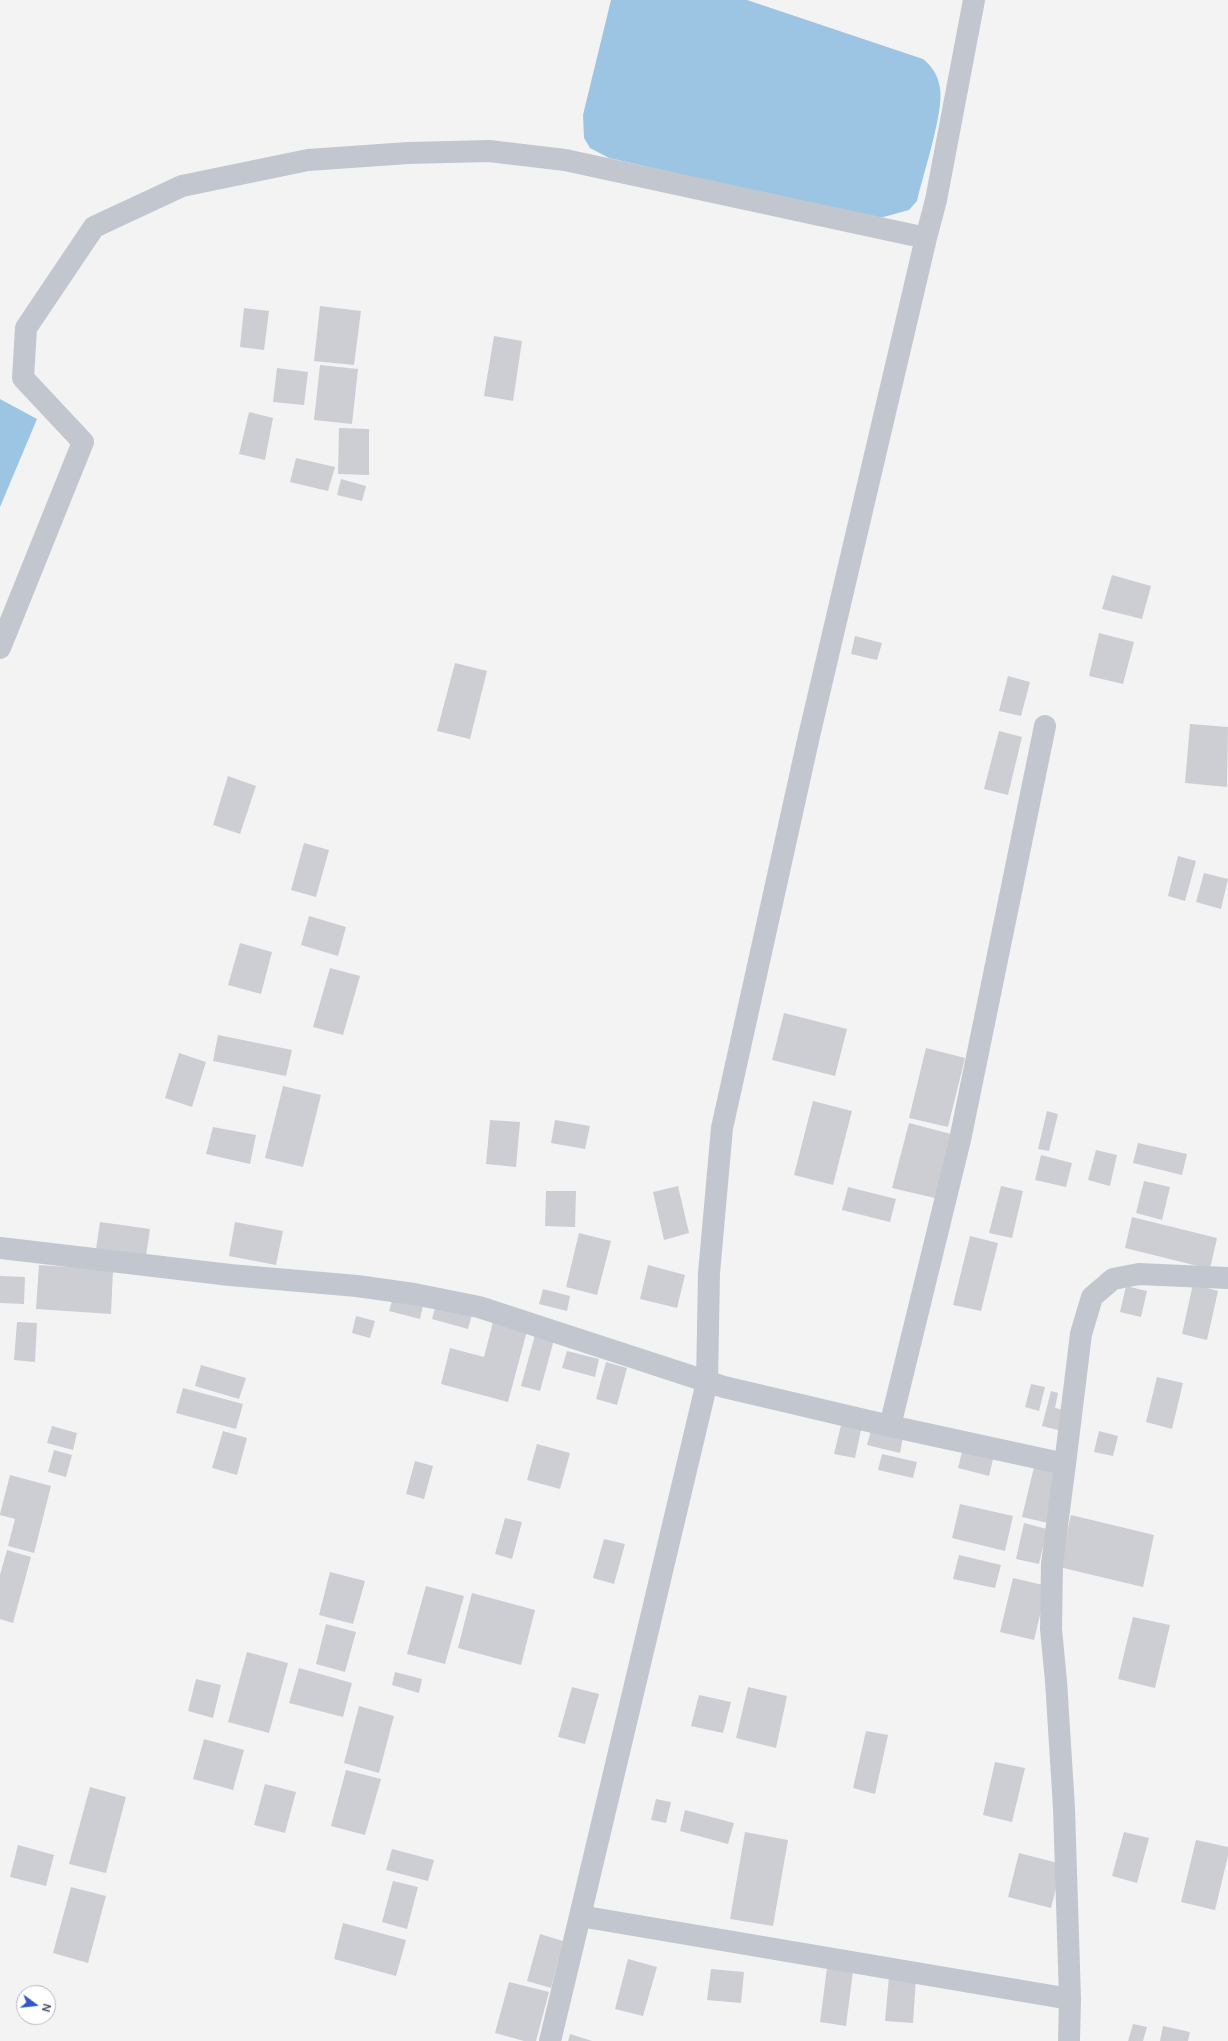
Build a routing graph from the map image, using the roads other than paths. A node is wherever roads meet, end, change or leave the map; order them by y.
1 (974, 0) edge
2 (926, 238) junction
3 (0, 648) edge
4 (1045, 726) dead end
5 (0, 1248) edge
6 (1228, 1278) edge
7 (707, 1382) junction
8 (890, 1426) junction
9 (1065, 1464) junction
10 (580, 1916) junction
11 (1070, 1999) junction
12 (550, 2041) edge
13 (1069, 2041) edge

1 - 2 street
2 - 3 street
2 - 7 street
4 - 8 street
5 - 7 street
6 - 9 street
7 - 8 street
7 - 10 street
8 - 9 street
9 - 11 street
10 - 11 street
10 - 12 street
11 - 13 street

